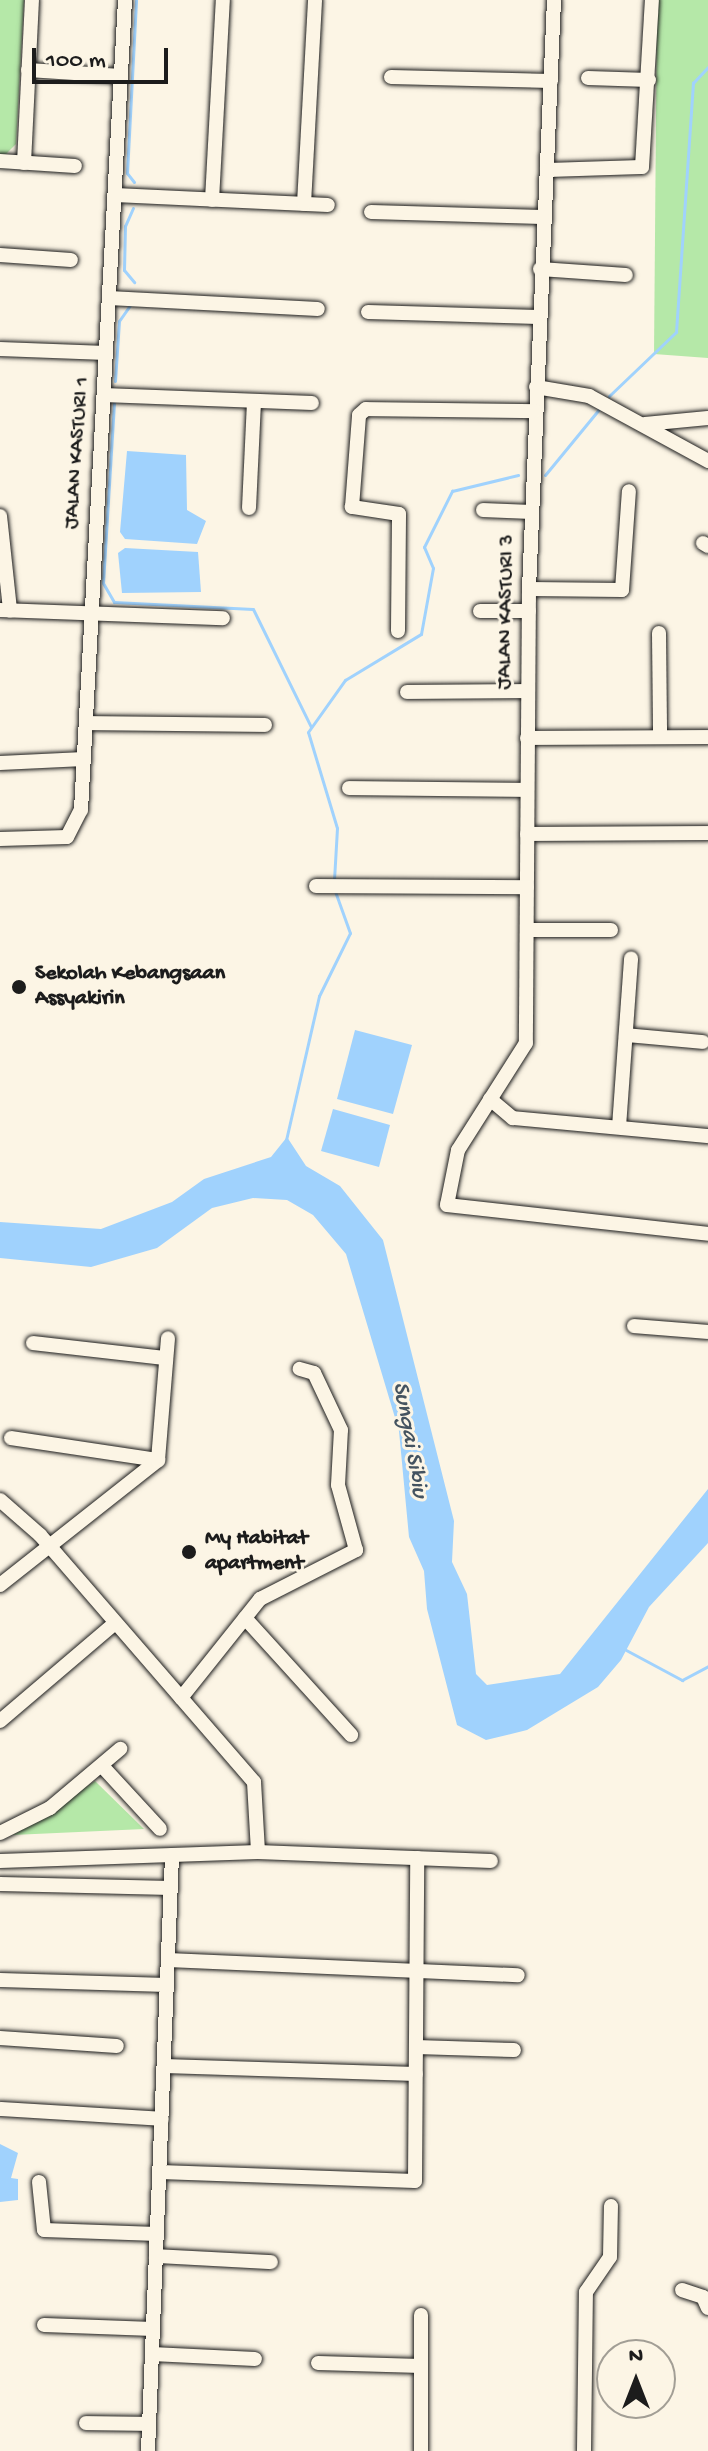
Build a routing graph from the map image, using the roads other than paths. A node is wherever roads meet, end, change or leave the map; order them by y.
1 (32, 0) edge
2 (125, 0) edge
3 (223, 0) edge
4 (315, 0) edge
5 (554, 0) edge
6 (652, 0) edge
7 (28, 70) junction
8 (121, 76) junction
9 (391, 77) dead end
10 (588, 78) dead end
11 (649, 80) junction
12 (551, 81) junction
13 (0, 161) edge
14 (24, 163) junction
15 (75, 166) dead end
16 (547, 170) junction
17 (115, 195) junction
18 (212, 200) junction
19 (304, 204) junction
20 (328, 205) dead end
21 (371, 212) dead end
22 (542, 217) junction
23 (0, 255) edge
24 (71, 260) dead end
25 (540, 269) junction
26 (626, 275) dead end
27 (109, 298) junction
28 (318, 309) dead end
29 (368, 312) dead end
30 (538, 317) junction
31 (0, 349) edge
32 (106, 353) junction
33 (536, 387) junction
34 (104, 395) junction
35 (254, 402) junction
36 (312, 403) dead end
37 (534, 411) junction
38 (708, 418) edge
39 (645, 424) junction
40 (708, 461) edge
41 (629, 491) dead end
42 (249, 508) dead end
43 (483, 510) dead end
44 (531, 512) junction
45 (0, 516) edge
46 (529, 589) junction
47 (5, 610) edge
48 (91, 610) junction
49 (480, 611) dead end
50 (529, 611) junction
51 (223, 618) dead end
52 (398, 631) dead end
53 (659, 633) dead end
54 (527, 691) junction
55 (407, 692) dead end
56 (86, 723) junction
57 (265, 725) dead end
58 (660, 737) junction
59 (708, 737) edge
60 (527, 738) junction
61 (84, 759) junction
62 (0, 763) edge
63 (349, 788) dead end
64 (527, 790) junction
65 (708, 833) edge
66 (527, 834) junction
67 (0, 839) edge
68 (316, 886) dead end
69 (527, 887) junction
70 (528, 930) junction
71 (611, 930) dead end
72 (631, 958) dead end
73 (626, 1035) junction
74 (703, 1042) dead end
75 (490, 1099) junction
76 (619, 1127) junction
77 (708, 1136) edge
78 (708, 1234) edge
79 (634, 1326) dead end
80 (708, 1332) edge
81 (168, 1338) dead end
82 (33, 1343) dead end
83 (164, 1358) junction
84 (300, 1369) dead end
85 (11, 1438) dead end
86 (158, 1460) junction
87 (0, 1500) edge
88 (47, 1544) junction
89 (0, 1585) edge
90 (245, 1618) junction
91 (114, 1624) junction
92 (181, 1698) junction
93 (0, 1721) edge
94 (351, 1735) dead end
95 (120, 1749) dead end
96 (103, 1767) junction
97 (160, 1829) dead end
98 (0, 1833) edge
99 (258, 1852) junction
100 (172, 1855) junction
101 (417, 1858) junction
102 (0, 1861) edge
103 (491, 1861) dead end
104 (0, 1884) edge
105 (171, 1888) junction
106 (168, 1960) junction
107 (416, 1971) junction
108 (518, 1975) dead end
109 (0, 1980) edge
110 (167, 1985) junction
111 (0, 2038) edge
112 (117, 2046) dead end
113 (416, 2047) junction
114 (514, 2050) dead end
115 (164, 2066) junction
116 (416, 2074) junction
117 (0, 2109) edge
118 (162, 2119) junction
119 (160, 2172) junction
120 (39, 2182) dead end
121 (611, 2206) dead end
122 (157, 2234) junction
123 (156, 2256) junction
124 (271, 2262) dead end
125 (682, 2290) dead end
126 (708, 2308) edge
127 (421, 2315) dead end
128 (44, 2325) dead end
129 (153, 2329) junction
130 (152, 2354) junction
131 (255, 2359) dead end
132 (318, 2363) dead end
133 (421, 2366) junction
134 (86, 2423) dead end
135 (149, 2424) junction
136 (148, 2451) edge
137 (421, 2451) edge
138 (584, 2451) edge

1 - 7 street
2 - 8 street, JALAN KASTURI 1
3 - 18 street
4 - 19 street
5 - 12 street, JALAN KASTURI 3
6 - 11 street
7 - 8 street
7 - 14 street
8 - 17 street, JALAN KASTURI 1
9 - 12 street
10 - 11 street
11 - 16 street
12 - 16 street, JALAN KASTURI 3
13 - 14 street
14 - 15 street
16 - 22 street, JALAN KASTURI 3
17 - 18 street
17 - 27 street, JALAN KASTURI 1
18 - 19 street
19 - 20 street
21 - 22 street
22 - 25 street, JALAN KASTURI 3
23 - 24 street
25 - 26 street
25 - 30 street, JALAN KASTURI 3
27 - 28 street
27 - 32 street, JALAN KASTURI 1
29 - 30 street
30 - 33 street, JALAN KASTURI 3
31 - 32 street
32 - 34 street, JALAN KASTURI 1
33 - 37 street, JALAN KASTURI 3
33 - 39 street
34 - 35 street
34 - 48 street, JALAN KASTURI 1
35 - 36 street
35 - 42 street
37 - 44 street, JALAN KASTURI 3
37 - 52 street
38 - 39 street
39 - 40 street
41 - 46 street
43 - 44 street
44 - 46 street, JALAN KASTURI 3
45 - 47 street
46 - 50 street, JALAN KASTURI 3
47 - 48 street
48 - 51 street
48 - 56 street, JALAN KASTURI 1
49 - 50 street
50 - 54 street, JALAN KASTURI 3
53 - 58 street
54 - 55 street
54 - 60 street, JALAN KASTURI 3
56 - 57 street
56 - 61 street, JALAN KASTURI 1
58 - 59 street
58 - 60 street
60 - 64 street, JALAN KASTURI 3
61 - 62 street
61 - 67 street, JALAN KASTURI 1
63 - 64 street
64 - 66 street, JALAN KASTURI 3
65 - 66 street
66 - 69 street, JALAN KASTURI 3
68 - 69 street
69 - 70 street, JALAN KASTURI 3
70 - 71 street
70 - 75 street, JALAN KASTURI 3
72 - 73 street
73 - 74 street
73 - 76 street
75 - 76 street
75 - 78 street, JALAN KASTURI 3
76 - 77 street
79 - 80 street
81 - 83 street
82 - 83 street
83 - 86 street
84 - 90 street
85 - 86 street
86 - 88 street
87 - 88 street
88 - 89 street
88 - 91 street
90 - 92 street
90 - 94 street
91 - 92 street
91 - 93 street
92 - 99 street
95 - 96 street
96 - 97 street
96 - 98 street
99 - 100 street
99 - 101 street
100 - 102 street
100 - 105 street
101 - 103 street
101 - 107 street
104 - 105 street
105 - 106 street
106 - 107 street
106 - 110 street
107 - 108 street
107 - 113 street
109 - 110 street
110 - 115 street
111 - 112 street
113 - 114 street
113 - 116 street
115 - 116 street
115 - 118 street
116 - 119 street
117 - 118 street
118 - 119 street
119 - 122 street
120 - 122 street
121 - 138 street
122 - 123 street
123 - 124 street
123 - 129 street
125 - 126 street
127 - 133 street
128 - 129 street
129 - 130 street
130 - 131 street
130 - 135 street
132 - 133 street
133 - 137 street
134 - 135 street
135 - 136 street

